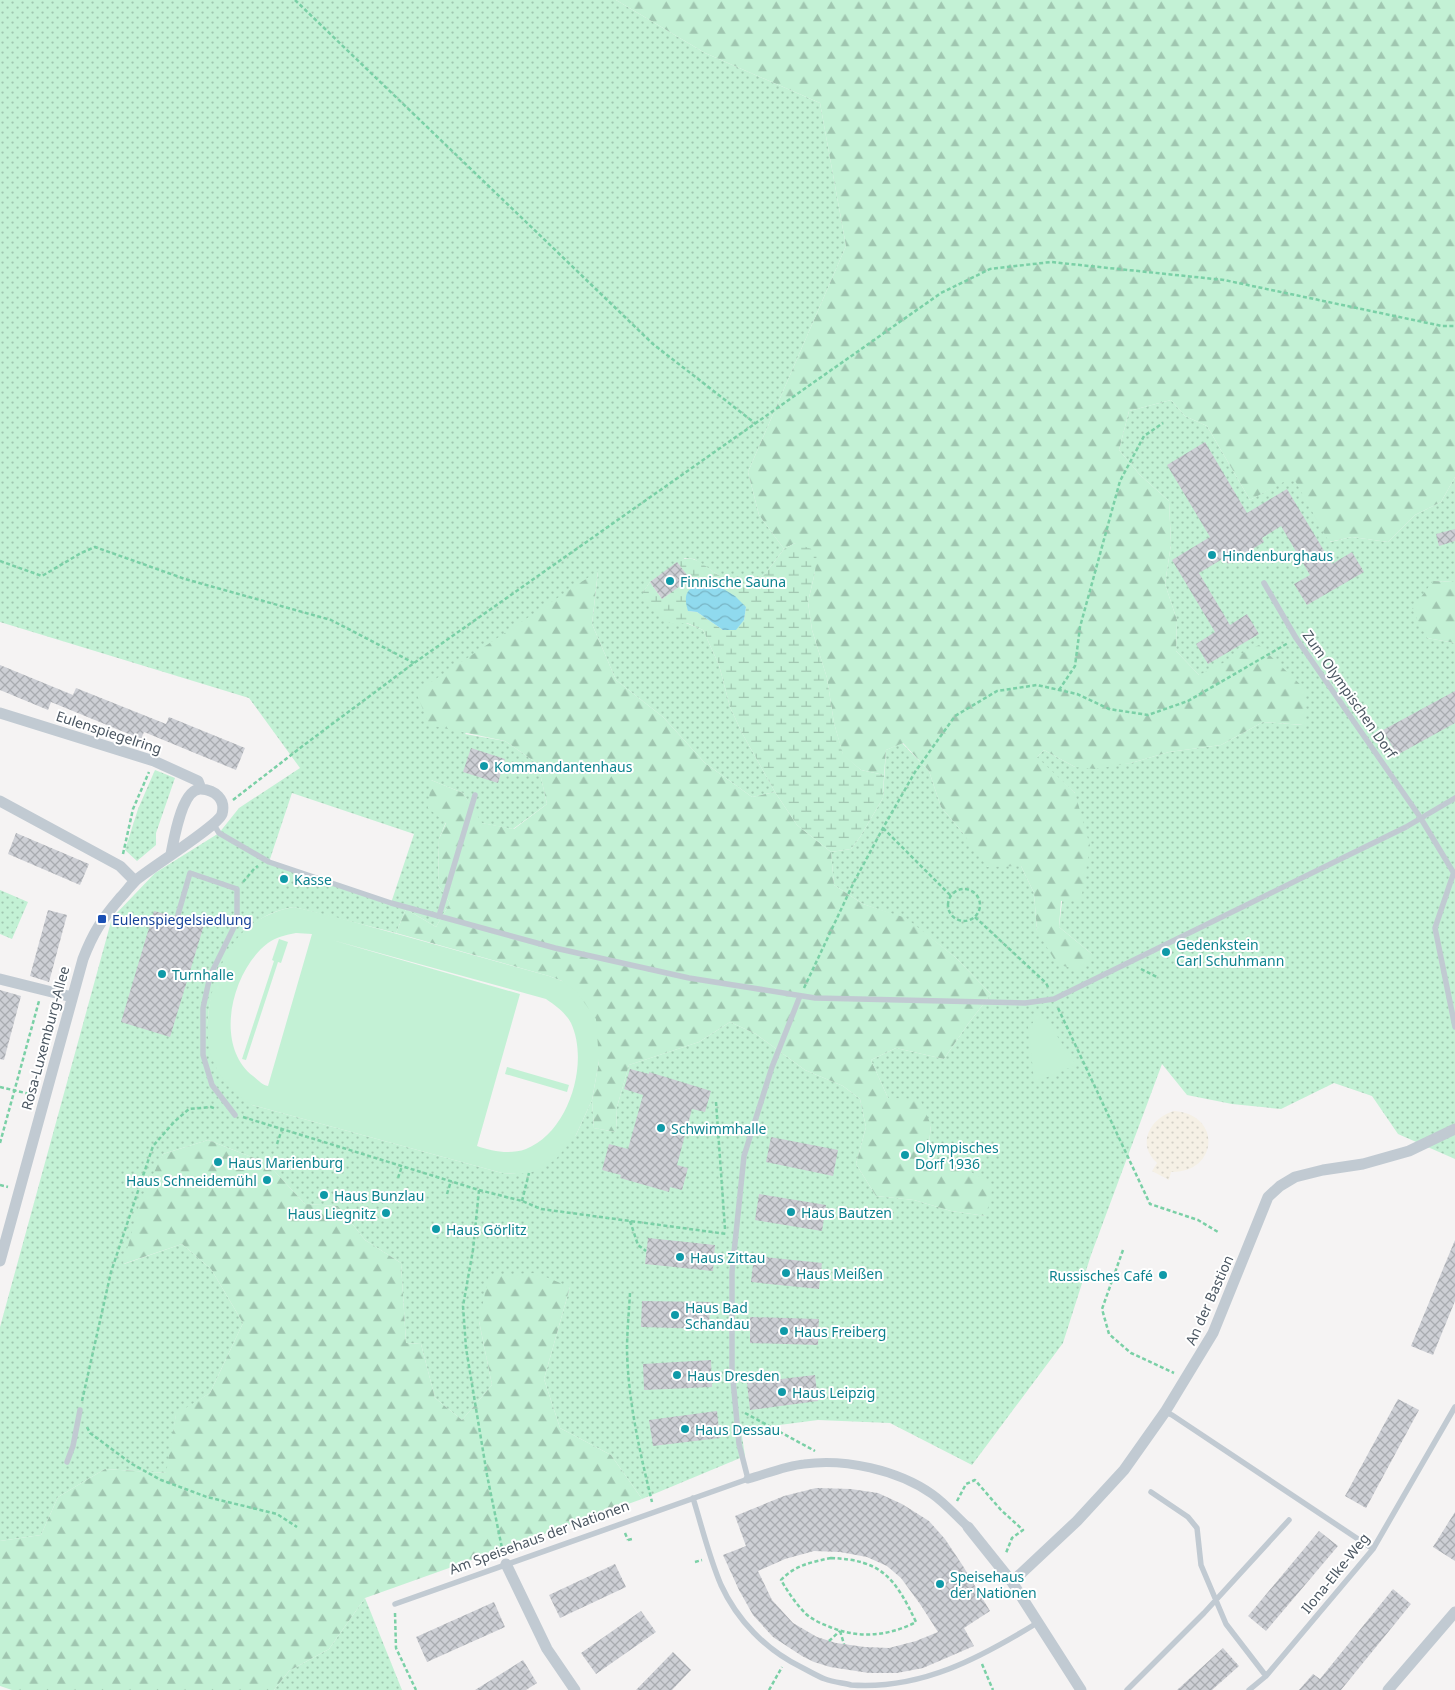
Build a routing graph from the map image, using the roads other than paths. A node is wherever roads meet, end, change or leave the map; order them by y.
1 (1264, 583) dead end
2 (0, 713) edge
3 (201, 789) junction
4 (475, 795) dead end
5 (1455, 798) edge
6 (0, 801) edge
7 (1420, 817) junction
8 (214, 825) junction
9 (171, 854) junction
10 (1454, 874) edge
11 (135, 881) junction
12 (439, 916) junction
13 (177, 918) dead end
14 (0, 979) edge
15 (800, 996) junction
16 (72, 997) junction
17 (1455, 1027) edge
18 (234, 1114) road end
19 (1455, 1130) edge
20 (0, 1260) edge
21 (1455, 1407) edge
22 (80, 1410) road end
23 (1165, 1412) junction
24 (67, 1462) dead end
25 (748, 1478) junction
26 (1151, 1492) dead end
27 (693, 1498) junction
28 (1288, 1520) dead end
29 (968, 1527) joint
30 (1373, 1549) junction
31 (506, 1564) junction
32 (1012, 1582) junction
33 (395, 1604) road end
34 (1455, 1612) edge
35 (1037, 1623) junction
36 (1266, 1676) junction
37 (576, 1690) edge
38 (1080, 1690) edge
39 (1127, 1690) edge
40 (1249, 1690) edge
41 (1388, 1690) edge

1 - 7 lane, Zum Olympischen Dorf
2 - 3 street, Eulenspiegelring
3 - 8 street
3 - 9 street
4 - 12 lane
5 - 7 lane
6 - 11 street
7 - 10 lane, Zum Olympischen Dorf
7 - 15 lane
8 - 9 street, Rosa-Luxemburg-Allee
8 - 12 lane
9 - 11 street, Rosa-Luxemburg-Allee
10 - 17 lane
11 - 16 street, Rosa-Luxemburg-Allee
12 - 15 lane
13 - 18 lane
14 - 16 street
15 - 25 lane
16 - 20 street, Rosa-Luxemburg-Allee
19 - 23 street, An der Bastion
21 - 30 lane, Ilona-Elke-Weg
22 - 24 lane
23 - 30 lane
23 - 32 street, An der Bastion
25 - 27 lane, Am Speisehaus der Nationen
25 - 29 street, Am Speisehaus der Nationen
26 - 36 lane
27 - 31 lane, Am Speisehaus der Nationen
27 - 35 lane
28 - 39 lane
29 - 32 street, Am Speisehaus der Nationen
30 - 36 lane, Ilona-Elke-Weg
31 - 33 lane, Am Speisehaus der Nationen
31 - 37 street
32 - 35 street, Am Speisehaus der Nationen
34 - 41 street
35 - 38 street, Am Speisehaus der Nationen
36 - 40 lane, Ilona-Elke-Weg

